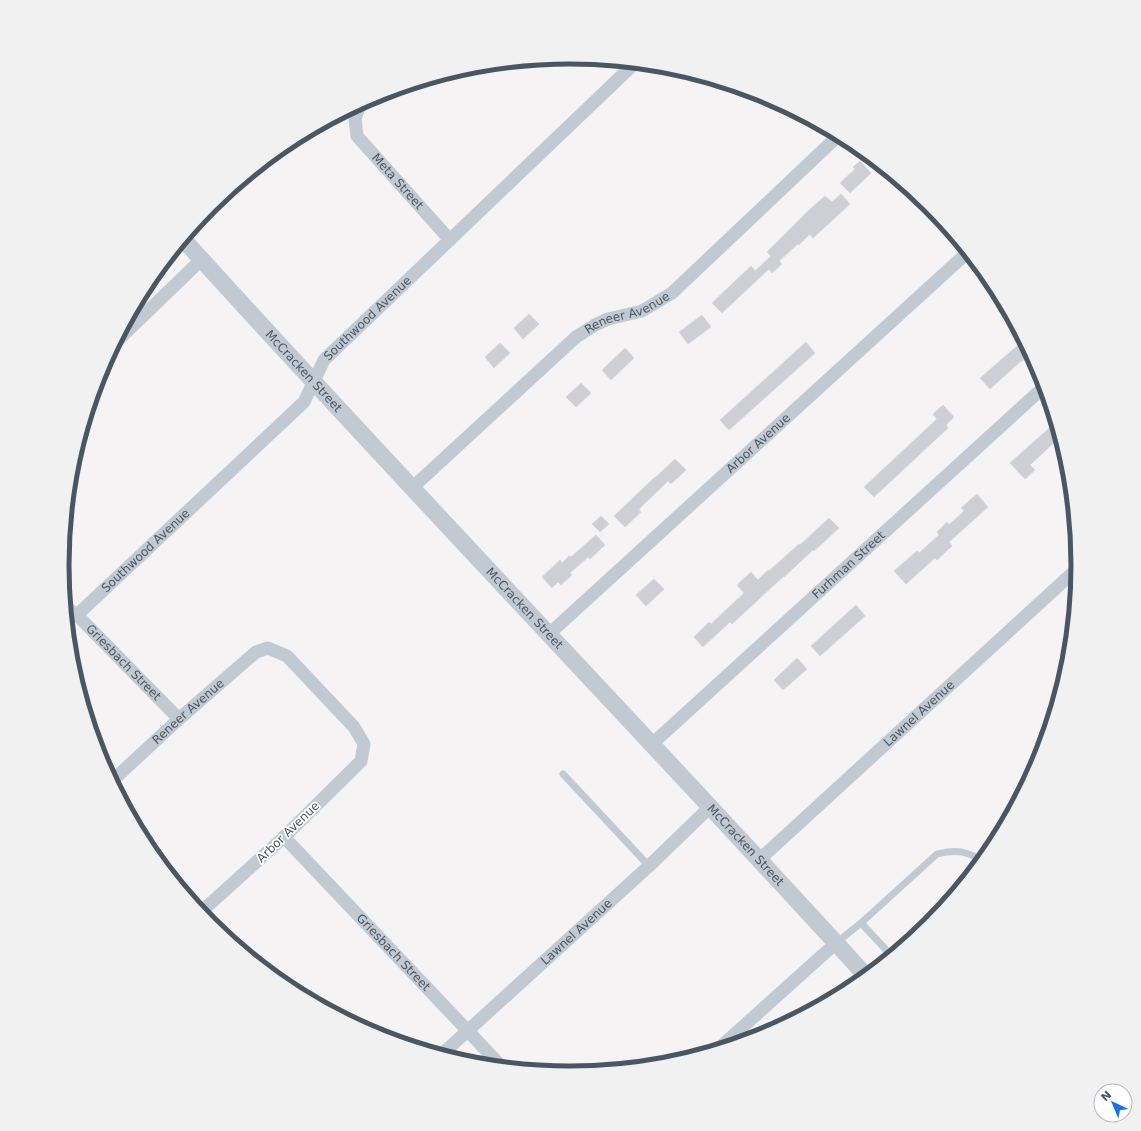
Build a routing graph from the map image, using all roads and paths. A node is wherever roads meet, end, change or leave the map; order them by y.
1 (630, 67) edge
2 (357, 112) edge
3 (834, 140) edge
4 (450, 240) junction
5 (187, 242) edge
6 (964, 255) edge
7 (202, 259) junction
8 (128, 330) edge
9 (313, 381) junction
10 (1040, 391) edge
11 (412, 488) junction
12 (1072, 574) edge
13 (71, 611) edge
14 (77, 615) junction
15 (549, 634) junction
16 (179, 719) junction
17 (364, 744) joint
18 (652, 744) junction
19 (563, 774) dead end
20 (116, 777) edge
21 (710, 807) junction
22 (284, 837) junction
23 (977, 858) edge
24 (759, 860) junction
25 (648, 866) junction
26 (205, 908) edge
27 (861, 923) junction
28 (836, 943) junction
29 (889, 953) edge
30 (862, 973) edge
31 (468, 1030) junction
32 (726, 1042) edge
33 (445, 1051) edge
34 (497, 1061) edge

1 - 4 street, Southwood Avenue
2 - 4 street, Meta Street
3 - 11 street, Reneer Avenue
4 - 9 street, Southwood Avenue
5 - 7 street, McCracken Street
6 - 15 street, Arbor Avenue
7 - 8 street
7 - 9 street, McCracken Street
9 - 11 street, McCracken Street
9 - 14 street, Southwood Avenue
10 - 18 street, Furhman Street
11 - 15 street, McCracken Street
12 - 24 street, Lawnel Avenue
13 - 14 street, Griesbach Street
14 - 16 street, Griesbach Street
15 - 18 street, McCracken Street
16 - 17 street, Reneer Avenue
16 - 20 street, Reneer Avenue
17 - 22 street, Arbor Avenue
18 - 21 street, McCracken Street
19 - 25 lane
21 - 24 street, McCracken Street
21 - 25 street, Lawnel Avenue
22 - 26 street, Arbor Avenue
22 - 31 street, Griesbach Street
23 - 27 lane
24 - 28 street, McCracken Street
25 - 31 street, Lawnel Avenue
27 - 28 lane
27 - 29 lane
28 - 30 street, McCracken Street
28 - 32 street
31 - 33 street, Lawnel Avenue
31 - 34 street, Griesbach Street

